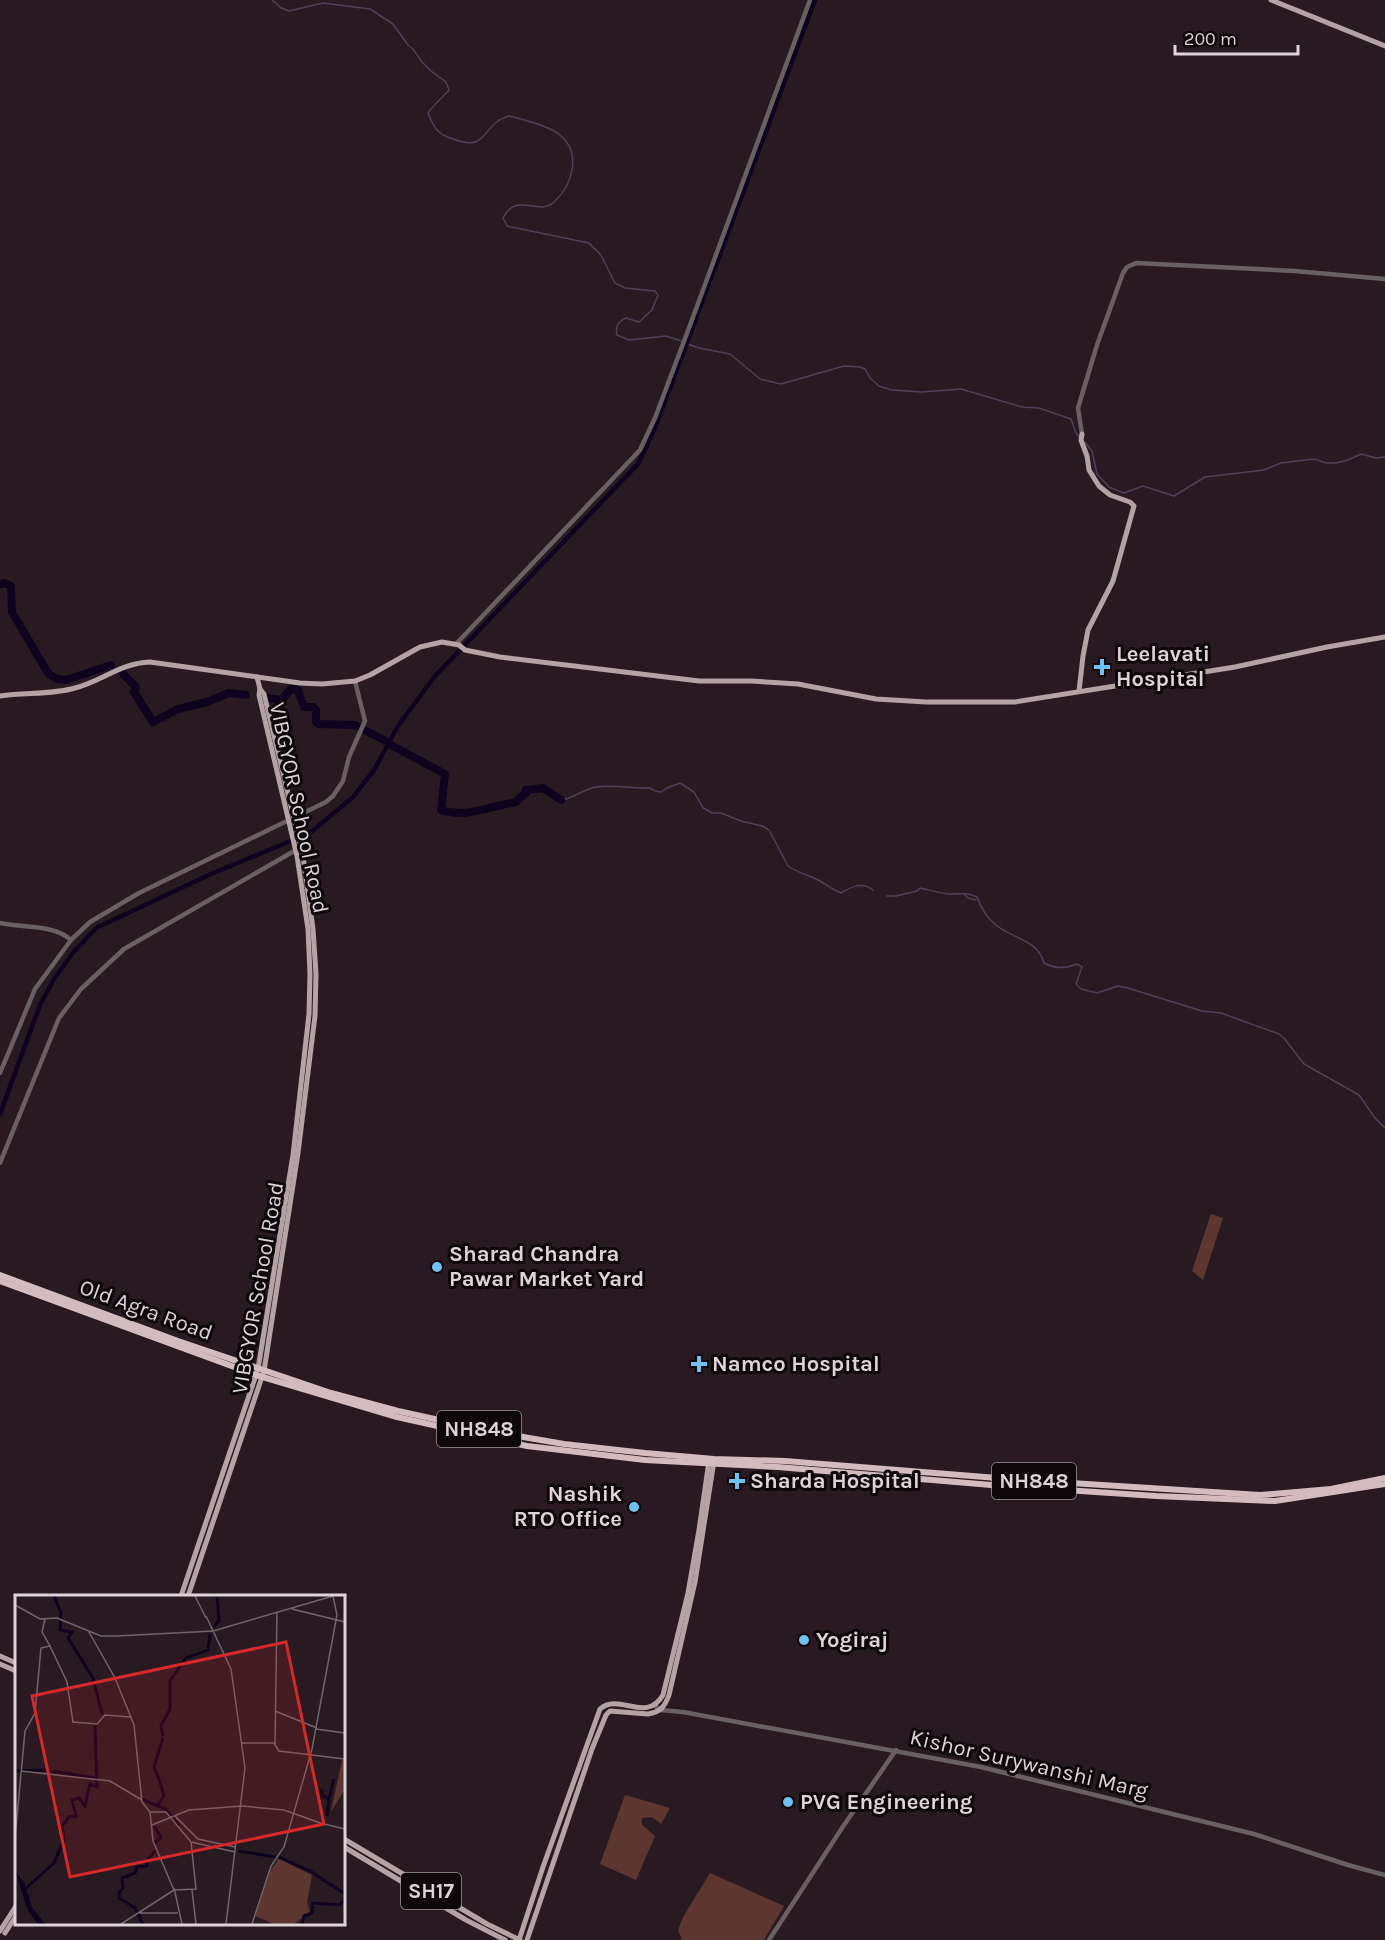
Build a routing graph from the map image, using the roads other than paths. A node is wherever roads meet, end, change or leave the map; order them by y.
1 (810, 0) edge
2 (1271, 0) edge
3 (1385, 46) edge
4 (1385, 279) edge
5 (1081, 437) joint
6 (1385, 638) edge
7 (458, 645) junction
8 (257, 677) junction
9 (355, 681) junction
10 (1079, 691) junction
11 (1, 696) edge
12 (292, 820) junction
13 (297, 845) junction
14 (0, 923) edge
15 (71, 940) junction
16 (312, 950) junction
17 (0, 1073) edge
18 (0, 1163) edge
19 (0, 1275) edge
20 (0, 1281) edge
21 (260, 1373) junction
22 (711, 1462) junction
23 (1385, 1478) edge
24 (976, 1480) junction
25 (1385, 1484) edge
26 (181, 1595) edge
27 (188, 1595) edge
28 (0, 1656) edge
29 (15, 1663) edge
30 (0, 1664) edge
31 (15, 1671) edge
32 (654, 1705) junction
33 (660, 1710) junction
34 (896, 1750) junction
35 (345, 1840) edge
36 (345, 1848) edge
37 (1385, 1875) edge
38 (15, 1908) edge
39 (15, 1917) edge
40 (3, 1934) edge
41 (505, 1940) edge
42 (520, 1940) edge
43 (527, 1940) edge
44 (769, 1940) edge

1 - 7 street
2 - 3 main road
4 - 5 street
5 - 10 main road
6 - 10 main road
7 - 9 main road
7 - 10 main road
8 - 9 main road
8 - 11 main road
8 - 12 main road, VIBGYOR School Road
9 - 12 street
12 - 13 main road, VIBGYOR School Road
12 - 15 street
13 - 16 main road, VIBGYOR School Road
13 - 16 main road, VIBGYOR School Road
13 - 18 street
14 - 15 street
15 - 17 street
16 - 21 main road, VIBGYOR School Road
19 - 21 highway, Old Agra Road / NH848
20 - 21 highway, NH848
21 - 22 highway, Old Agra Road / NH848
21 - 22 highway, NH848
21 - 26 main road, VIBGYOR School Road
21 - 27 main road, VIBGYOR School Road
22 - 24 highway, NH848
22 - 32 main road
22 - 33 main road
23 - 24 highway, NH848
24 - 25 highway, NH848
28 - 29 main road
30 - 31 main road
32 - 33 street
32 - 42 main road
33 - 34 street, Kishor Surywanshi Marg
33 - 43 main road
34 - 37 street, Kishor Surywanshi Marg
34 - 44 street
35 - 42 main road, SH17
36 - 41 main road
38 - 40 main road
39 - 40 main road

